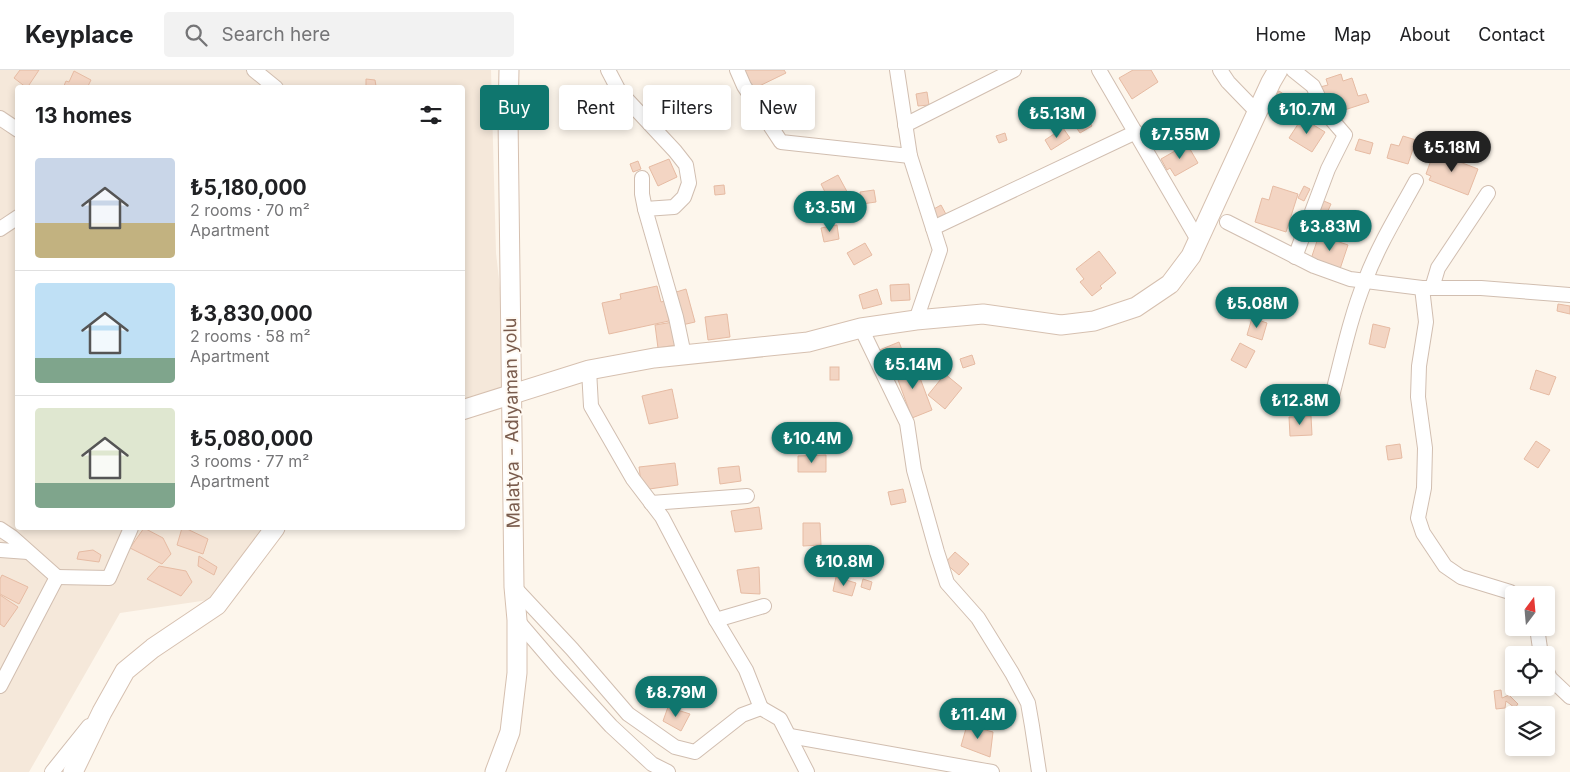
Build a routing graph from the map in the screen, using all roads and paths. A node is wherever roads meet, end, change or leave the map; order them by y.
1 (254, 70) edge
2 (509, 70) edge
3 (608, 70) edge
4 (737, 70) edge
5 (897, 70) edge
6 (1014, 70) edge
7 (1099, 70) edge
8 (1220, 70) edge
9 (1278, 70) edge
10 (1293, 70) edge
11 (272, 85) edge
12 (1257, 112) junction
13 (0, 118) edge
14 (906, 124) junction
15 (15, 128) edge
16 (1136, 132) junction
17 (910, 156) junction
18 (642, 178) dead end
19 (1416, 181) dead end
20 (1488, 193) dead end
21 (644, 209) junction
22 (15, 219) edge
23 (1227, 222) dead end
24 (933, 228) junction
25 (0, 229) edge
26 (1198, 240) junction
27 (1295, 256) junction
28 (1364, 281) junction
29 (1427, 288) junction
30 (1570, 295) edge
31 (916, 320) junction
32 (861, 328) junction
33 (684, 355) junction
34 (589, 370) junction
35 (512, 394) junction
36 (1332, 396) dead end
37 (465, 409) edge
38 (747, 496) dead end
39 (651, 503) junction
40 (0, 529) edge
41 (130, 530) edge
42 (274, 530) edge
43 (0, 550) edge
44 (28, 552) junction
45 (57, 577) junction
46 (514, 586) junction
47 (1505, 590) edge
48 (764, 606) dead end
49 (517, 620) junction
50 (716, 620) junction
51 (1555, 683) edge
52 (0, 686) edge
53 (1570, 698) edge
54 (761, 708) junction
55 (102, 712) junction
56 (790, 736) junction
57 (52, 772) edge
58 (73, 772) edge
59 (495, 772) edge
60 (668, 772) edge
61 (807, 772) edge
62 (992, 772) edge
63 (1039, 772) edge

1 - 11 street
2 - 35 main road, Malatya - Adıyaman yolu
3 - 21 street
4 - 17 street
5 - 14 street
6 - 14 street
7 - 16 street
8 - 12 street
9 - 12 main road
10 - 27 street
12 - 26 main road
13 - 15 street
14 - 17 street
16 - 24 street
16 - 26 street
17 - 24 street
18 - 21 street
19 - 28 street
20 - 29 street
21 - 33 street
22 - 25 street
23 - 27 street
24 - 31 street
26 - 31 main road
27 - 28 street
28 - 29 street
28 - 36 street
29 - 30 street
29 - 47 street
31 - 32 main road
32 - 33 main road
32 - 63 street
33 - 34 main road
34 - 35 main road
34 - 39 street
35 - 37 main road
35 - 46 main road, Malatya - Adıyaman yolu
38 - 39 street
39 - 50 street
40 - 44 street
41 - 45 street
42 - 55 main road
43 - 44 street
44 - 45 street
45 - 52 street
46 - 49 main road, Malatya - Adıyaman yolu
46 - 54 street
48 - 50 street
49 - 59 main road, Malatya - Adıyaman yolu
49 - 60 street
50 - 54 street
51 - 53 street
54 - 56 street
55 - 57 street
55 - 58 main road
56 - 61 street
56 - 62 street

